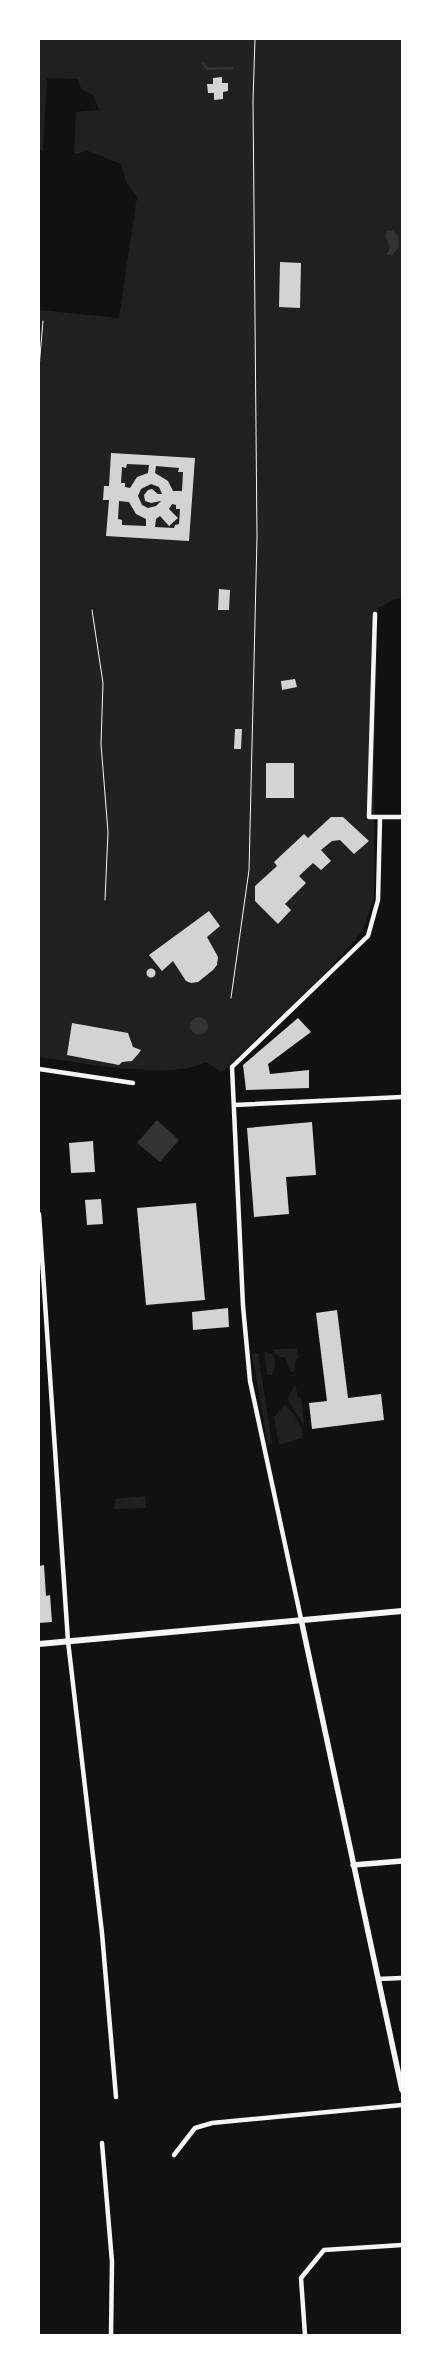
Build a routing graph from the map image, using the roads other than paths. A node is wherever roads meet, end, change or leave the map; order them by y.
1 (375, 614) dead end
2 (402, 817) edge
3 (380, 818) junction
4 (39, 1069) edge
5 (133, 1083) dead end
6 (402, 1096) edge
7 (234, 1105) junction
8 (39, 1214) edge
9 (402, 1611) edge
10 (301, 1619) junction
11 (68, 1641) junction
12 (39, 1644) edge
13 (402, 1861) edge
14 (353, 1864) junction
15 (402, 1978) edge
16 (378, 1979) junction
17 (402, 2090) edge
18 (116, 2097) dead end
19 (402, 2105) edge
20 (102, 2143) dead end
21 (174, 2155) dead end
22 (402, 2245) edge
23 (111, 2335) edge
24 (305, 2335) edge

1 - 3 street
2 - 3 street
3 - 7 street
4 - 5 street
6 - 7 street
7 - 10 street
8 - 11 street
9 - 10 main road
10 - 11 main road
10 - 14 street
11 - 12 main road
11 - 18 street
13 - 14 street
14 - 16 street
15 - 16 street
16 - 17 street
19 - 21 street
20 - 23 street
22 - 24 street

